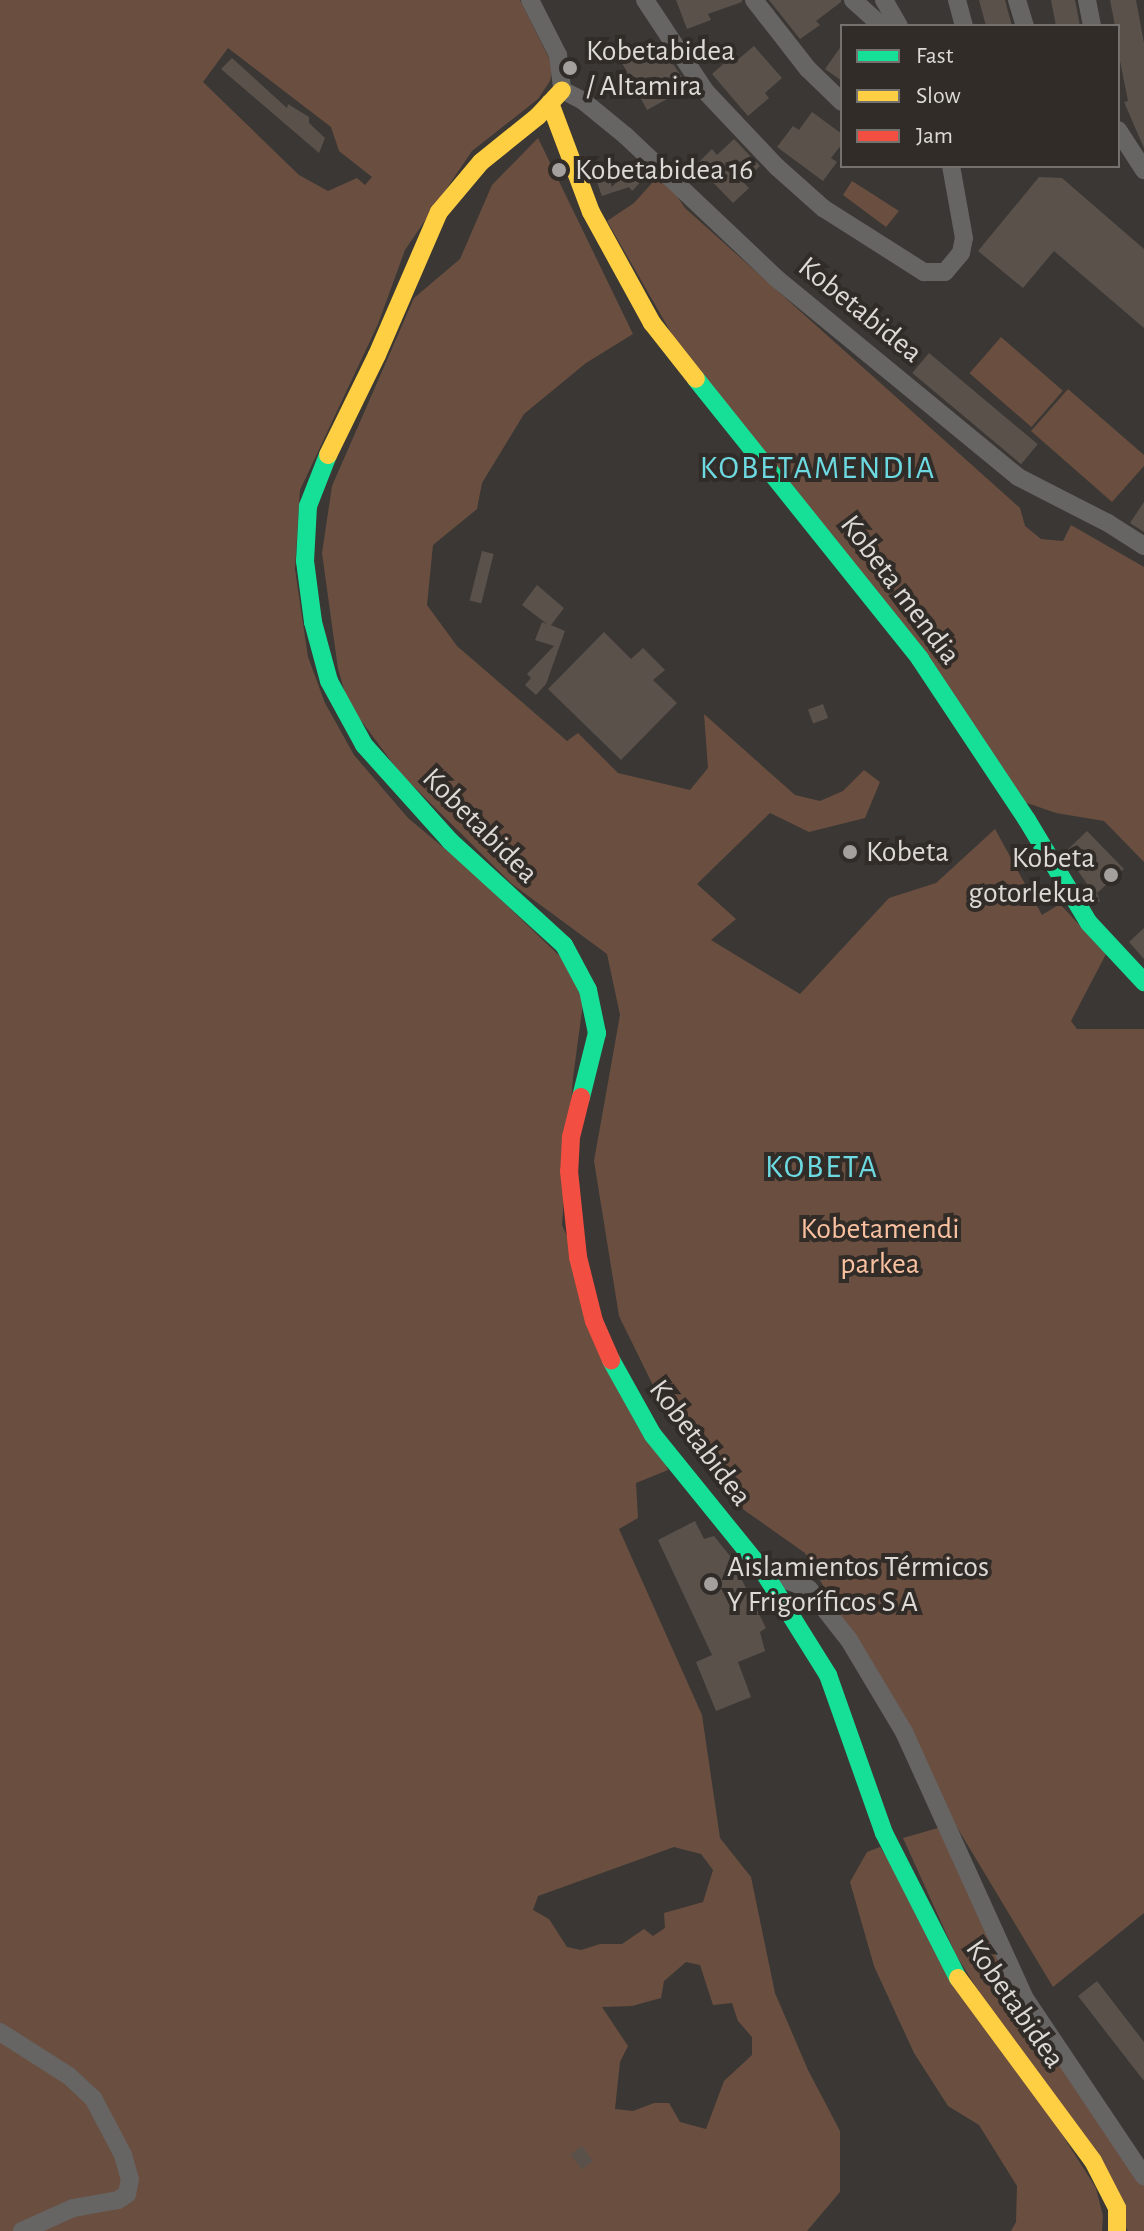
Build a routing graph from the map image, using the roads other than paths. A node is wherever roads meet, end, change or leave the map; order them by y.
1 (530, 0) edge
2 (645, 0) edge
3 (754, 0) edge
4 (853, 0) edge
5 (884, 0) edge
6 (957, 0) edge
7 (1017, 0) edge
8 (1087, 0) edge
9 (880, 24) edge
10 (898, 24) edge
11 (963, 24) edge
12 (1024, 24) edge
13 (1092, 24) edge
14 (556, 96) junction
15 (840, 100) edge
16 (1120, 133) edge
17 (947, 168) edge
18 (1144, 170) edge
19 (1144, 546) edge
20 (1144, 982) edge
21 (763, 1571) junction
22 (0, 2032) edge
23 (1144, 2176) edge
24 (22, 2231) edge
25 (1117, 2231) edge

1 - 14 street
2 - 17 street
3 - 15 street
4 - 9 street
5 - 10 street
6 - 11 street
7 - 12 street
8 - 13 street
14 - 19 street, Kobetabidea
14 - 20 street, Kobeta mendia
14 - 21 street, Kobetabidea
16 - 18 street
21 - 23 street
21 - 25 street, Kobetabidea
22 - 24 street

